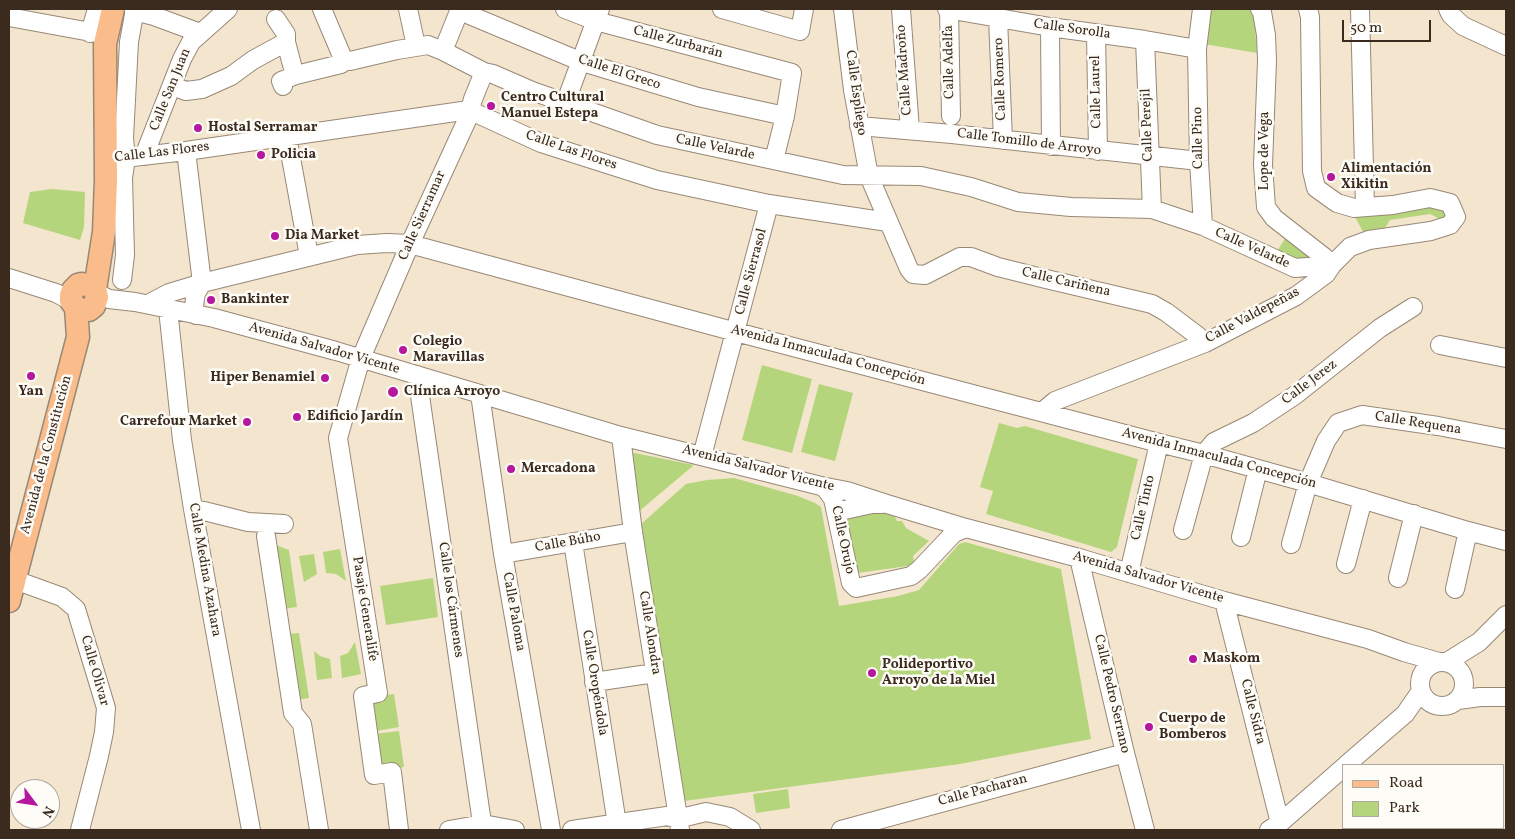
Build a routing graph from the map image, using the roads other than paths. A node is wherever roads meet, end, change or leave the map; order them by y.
1 (97, 9) edge
2 (228, 9) edge
3 (322, 9) edge
4 (408, 9) edge
5 (565, 9) edge
6 (722, 9) edge
7 (804, 9) edge
8 (843, 9) edge
9 (901, 9) edge
10 (948, 9) edge
11 (1202, 9) edge
12 (1260, 9) edge
13 (1308, 9) edge
14 (1360, 9) edge
15 (1448, 9) edge
16 (127, 10) edge
17 (460, 10) edge
18 (598, 15) edge
19 (37, 16) edge
20 (9, 17) edge
21 (998, 18) junction
22 (276, 19) dead end
23 (208, 21) edge
24 (1050, 27) junction
25 (1096, 33) junction
26 (98, 34) junction
27 (1145, 40) junction
28 (286, 42) junction
29 (416, 46) junction
30 (1506, 46) edge
31 (1197, 49) junction
32 (443, 51) junction
33 (344, 61) junction
34 (582, 62) junction
35 (484, 72) junction
36 (172, 86) junction
37 (565, 104) junction
38 (470, 110) junction
39 (785, 116) junction
40 (951, 116) dead end
41 (859, 126) junction
42 (910, 130) junction
43 (287, 136) junction
44 (1003, 140) junction
45 (1051, 146) junction
46 (186, 151) junction
47 (1098, 151) junction
48 (144, 156) junction
49 (1149, 156) junction
50 (116, 159) junction
51 (774, 160) junction
52 (1199, 161) junction
53 (869, 176) junction
54 (770, 204) junction
55 (1365, 207) junction
56 (1152, 209) junction
57 (888, 222) junction
58 (1202, 226) junction
59 (410, 244) junction
60 (309, 256) junction
61 (1332, 264) junction
62 (920, 276) joint
63 (9, 278) edge
64 (122, 280) dead end
65 (202, 284) junction
66 (83, 297) junction
67 (148, 304) junction
68 (1413, 307) dead end
69 (168, 308) junction
70 (196, 315) junction
71 (736, 332) junction
72 (1205, 342) junction
73 (1440, 346) dead end
74 (361, 358) junction
75 (1506, 358) edge
76 (417, 375) junction
77 (480, 394) junction
78 (1042, 412) junction
79 (621, 436) junction
80 (1506, 439) edge
81 (1159, 443) junction
82 (1204, 454) junction
83 (702, 456) junction
84 (1258, 469) junction
85 (1308, 483) junction
86 (821, 486) junction
87 (1363, 499) junction
88 (887, 504) junction
89 (192, 509) junction
90 (837, 513) junction
91 (1414, 514) junction
92 (284, 524) dead end
93 (966, 528) junction
94 (1183, 530) dead end
95 (1468, 531) junction
96 (633, 532) junction
97 (266, 536) dead end
98 (1241, 537) dead end
99 (1506, 541) edge
100 (573, 542) junction
101 (1291, 544) dead end
102 (503, 554) junction
103 (1079, 558) junction
104 (1346, 564) dead end
105 (1129, 572) junction
106 (1398, 578) dead end
107 (1455, 589) dead end
108 (12, 590) edge
109 (1224, 601) junction
110 (1506, 615) edge
111 (1479, 642) junction
112 (1404, 652) junction
113 (1443, 662) junction
114 (655, 673) junction
115 (1463, 675) junction
116 (594, 682) junction
117 (1421, 684) junction
118 (1506, 696) edge
119 (1458, 700) junction
120 (1433, 704) junction
121 (1405, 714) junction
122 (1125, 753) junction
123 (1347, 764) edge
124 (1342, 769) edge
125 (718, 822) edge
126 (617, 824) junction
127 (678, 825) edge
128 (1274, 826) edge
129 (483, 827) edge
130 (80, 830) edge
131 (251, 830) edge
132 (319, 830) edge
133 (399, 830) edge
134 (449, 830) edge
135 (515, 830) edge
136 (551, 830) edge
137 (572, 830) edge
138 (751, 830) edge
139 (841, 830) edge
140 (1145, 830) edge

1 - 26 street
2 - 23 street, Calle San Juan
3 - 33 street
4 - 29 street
5 - 18 street, Calle Zurbarán
6 - 7 street
8 - 41 street, Calle Espliego
9 - 42 street, Calle Madroño
10 - 21 street, Calle Sorolla
10 - 40 street, Calle Adelfa
11 - 31 street, Calle Pino
12 - 61 street, Lope de Vega
13 - 55 street
14 - 55 street
15 - 30 street
16 - 23 street
16 - 26 main road
16 - 50 street
17 - 32 street
17 - 34 street, Calle El Greco
18 - 34 street
18 - 39 street, Calle Zurbarán
19 - 20 street
19 - 26 street
21 - 24 street, Calle Sorolla
21 - 44 street, Calle Romero
22 - 28 street
23 - 36 street, Calle San Juan
24 - 25 street, Calle Sorolla
24 - 45 street
25 - 27 street, Calle Sorolla
25 - 47 street, Calle Laurel
26 - 50 main road
27 - 31 street, Calle Sorolla
27 - 49 street, Calle Perejil
28 - 33 street, Calle Velarde
28 - 36 street
29 - 32 street, Calle Velarde
29 - 33 street, Calle Velarde
31 - 52 street, Calle Pino
32 - 35 street, Calle Velarde
34 - 37 street
34 - 39 street, Calle El Greco
35 - 37 street, Calle Velarde
35 - 38 street, Calle Sierramar
36 - 48 street, Calle San Juan
37 - 51 street, Calle Velarde
38 - 43 street, Calle Las Flores
38 - 54 street, Calle Las Flores
38 - 59 street, Calle Sierramar
39 - 51 street
41 - 42 street, Calle Tomillo de Arroyo
41 - 53 street, Calle Espliego
42 - 44 street, Calle Tomillo de Arroyo
43 - 46 street, Calle Las Flores
43 - 60 street
44 - 45 street, Calle Tomillo de Arroyo
45 - 47 street, Calle Tomillo de Arroyo
46 - 48 street, Calle Las Flores
46 - 65 street
47 - 49 street, Calle Tomillo de Arroyo
48 - 50 street, Calle Las Flores
49 - 52 street, Calle Tomillo de Arroyo
49 - 56 street, Calle Perejil
50 - 64 street
50 - 66 main road, Avenida de la Constitución
51 - 53 street, Calle Velarde
52 - 58 street, Calle Pino
53 - 56 street, Calle Velarde
53 - 57 street, Calle Espliego
54 - 57 street, Calle Las Flores
54 - 71 street, Calle Sierrasol
55 - 61 street, Calle Valdepeñas
56 - 58 street, Calle Velarde
57 - 62 street, Calle Espliego
58 - 61 street, Calle Velarde
59 - 60 street, Avenida Inmaculada Concepción
59 - 71 street, Avenida Inmaculada Concepción
59 - 74 street, Calle Sierramar
60 - 65 street, Avenida Inmaculada Concepción
61 - 72 street, Calle Valdepeñas
62 - 72 street, Calle Cariñena
63 - 66 street, Avenida Salvador Vicente
65 - 67 street, Avenida Inmaculada Concepción
65 - 70 street
66 - 67 street, Avenida Salvador Vicente
66 - 108 main road, Avenida de la Constitución
67 - 69 street, Avenida Salvador Vicente
68 - 82 street, Calle Jerez
69 - 70 street, Avenida Salvador Vicente
69 - 89 street, Calle Medina Azahara
70 - 74 street, Avenida Salvador Vicente
71 - 78 street, Avenida Inmaculada Concepción
71 - 83 street, Calle Sierrasol
72 - 78 street, Calle Valdepeñas
73 - 75 street
74 - 76 street, Avenida Salvador Vicente
74 - 133 street, Pasaje Generalife
76 - 77 street, Avenida Salvador Vicente
76 - 129 street, Calle los Cármenes
77 - 79 street, Avenida Salvador Vicente
77 - 102 street, Calle Paloma
78 - 81 street, Avenida Inmaculada Concepción
79 - 83 street, Avenida Salvador Vicente
79 - 96 street, Calle Alondra
80 - 85 street, Calle Requena
81 - 82 street, Avenida Inmaculada Concepción
81 - 105 street, Calle Tinto
82 - 84 street, Avenida Inmaculada Concepción
82 - 94 street
83 - 86 street, Avenida Salvador Vicente
84 - 85 street, Avenida Inmaculada Concepción
84 - 98 street
85 - 87 street, Avenida Inmaculada Concepción
85 - 101 street, Calle Requena
86 - 88 street, Avenida Salvador Vicente
86 - 90 street, Calle Orujo
87 - 91 street, Avenida Inmaculada Concepción
87 - 104 street
88 - 90 street
88 - 93 street, Avenida Salvador Vicente
89 - 92 street
89 - 131 street, Calle Medina Azahara
90 - 93 street, Calle Orujo
91 - 95 street, Avenida Inmaculada Concepción
91 - 106 street
93 - 103 street, Avenida Salvador Vicente
95 - 99 street, Avenida Inmaculada Concepción
95 - 107 street
96 - 100 street, Calle Búho
96 - 114 street, Calle Alondra
97 - 132 street
100 - 102 street, Calle Búho
100 - 116 street, Calle Oropéndola
102 - 136 street, Calle Paloma
103 - 105 street, Avenida Salvador Vicente
103 - 122 street, Calle Pedro Serrano
105 - 109 street, Avenida Salvador Vicente
108 - 130 street, Calle Olivar
109 - 112 street, Avenida Salvador Vicente
109 - 128 street, Calle Sidra
110 - 111 street
111 - 113 street
111 - 115 street
112 - 113 street, Avenida Salvador Vicente
112 - 117 street
113 - 115 street
113 - 117 street
114 - 116 street
114 - 127 street, Calle Alondra
115 - 118 street
115 - 119 street
116 - 126 street, Calle Oropéndola
117 - 120 street
117 - 121 street
118 - 119 street
119 - 120 street
120 - 121 street
121 - 123 street
122 - 139 street, Calle Pacharan
122 - 140 street, Calle Pedro Serrano
124 - 128 street
125 - 127 street
125 - 138 street
126 - 127 street
126 - 137 street
129 - 134 street
129 - 135 street

